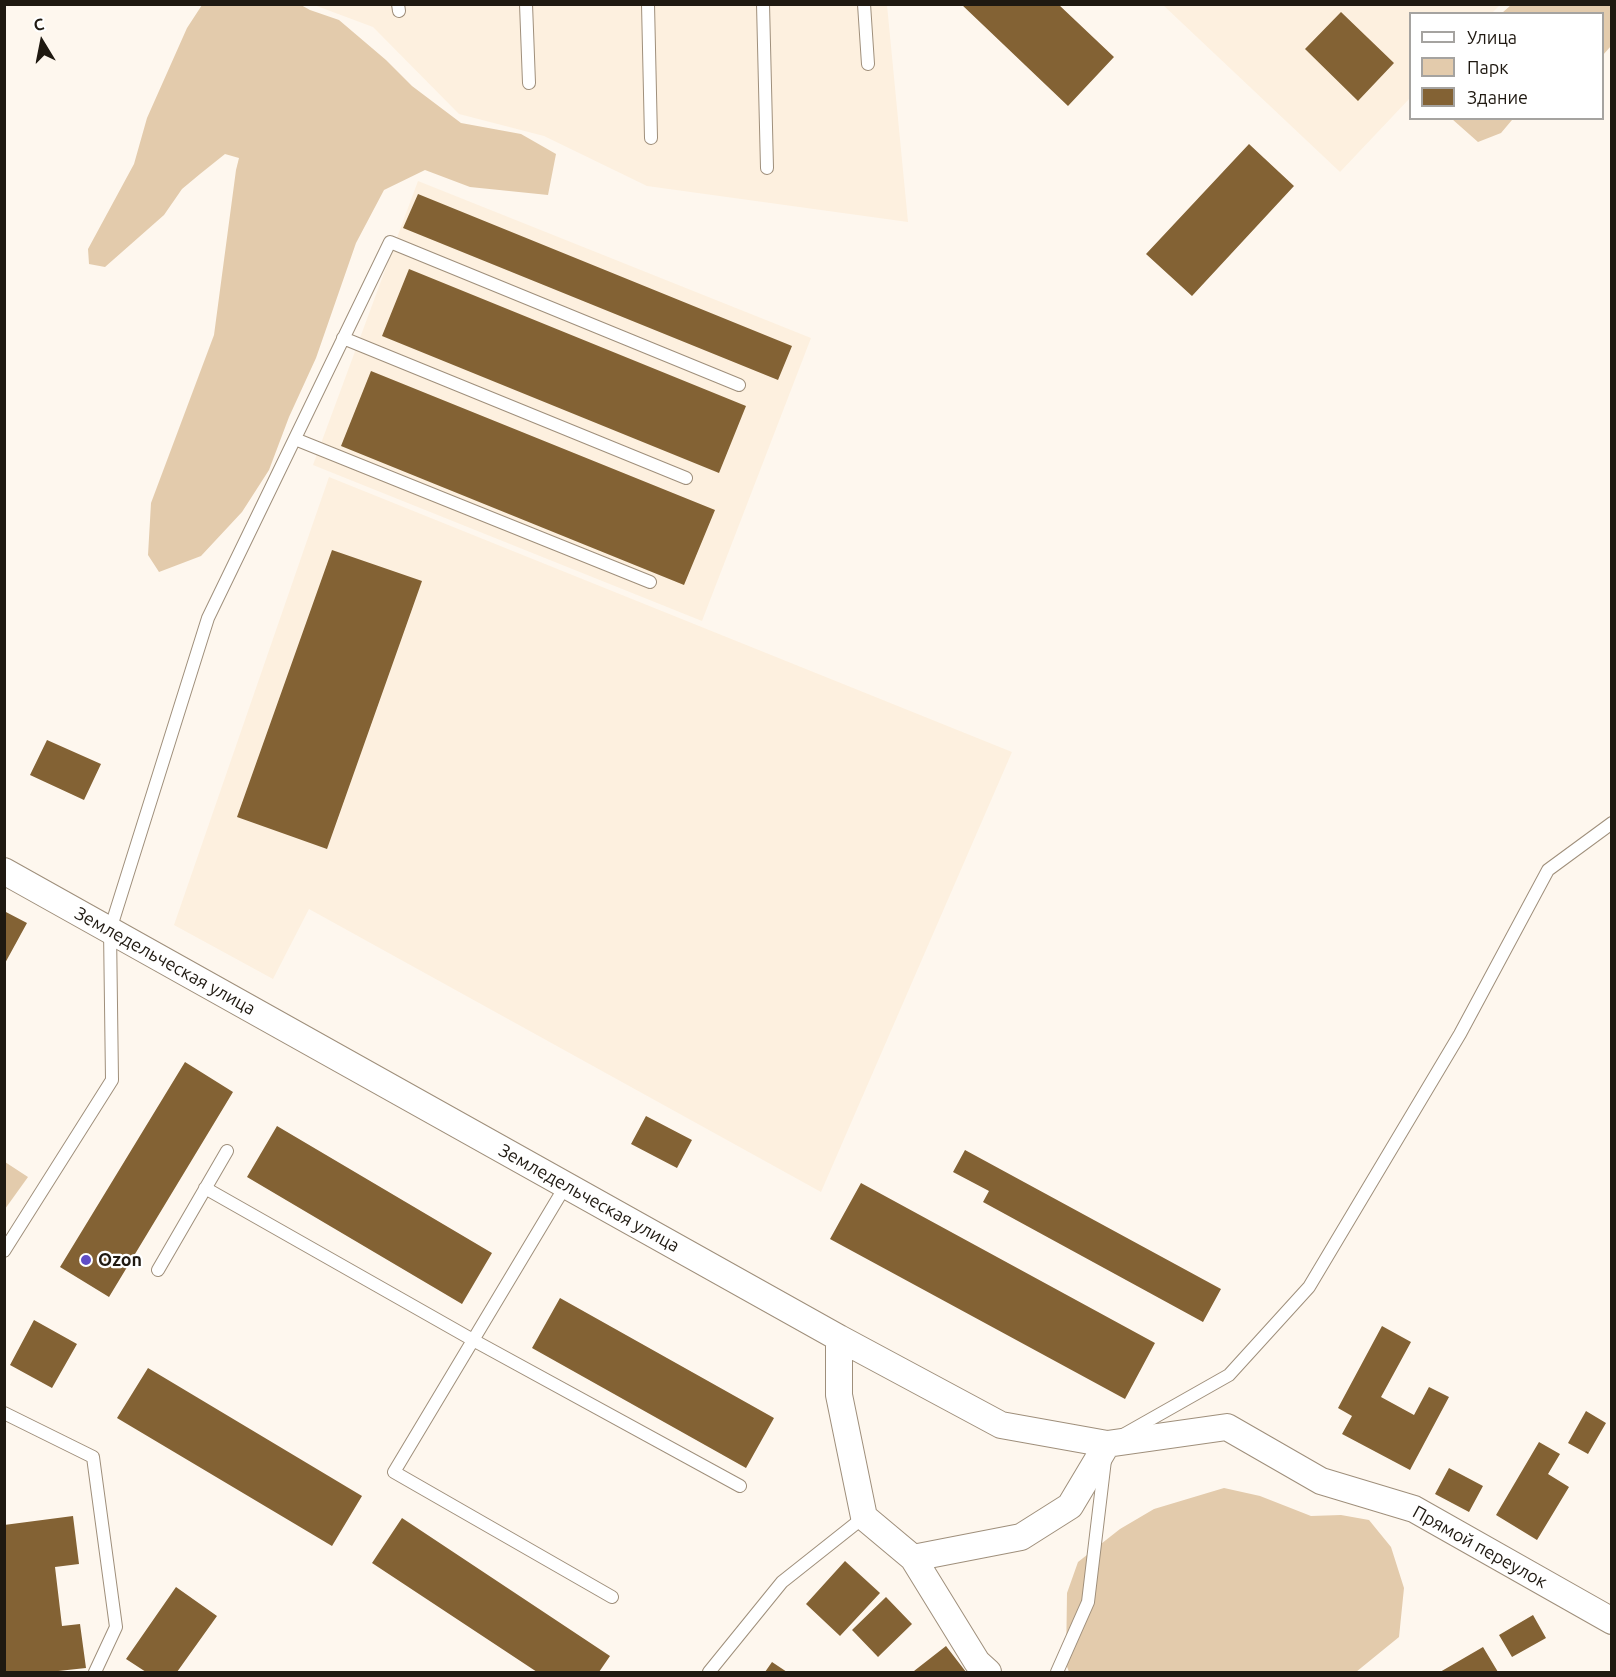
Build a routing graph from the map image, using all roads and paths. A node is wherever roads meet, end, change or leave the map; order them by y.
1 (526, 4) edge
2 (648, 4) edge
3 (764, 4) edge
4 (864, 4) edge
5 (868, 64) dead end
6 (529, 83) dead end
7 (651, 138) dead end
8 (767, 168) dead end
9 (343, 338) junction
10 (739, 385) dead end
11 (295, 439) junction
12 (686, 478) dead end
13 (650, 582) dead end
14 (1611, 823) edge
15 (4, 871) edge
16 (110, 930) junction
17 (227, 1151) dead end
18 (566, 1185) junction
19 (205, 1188) junction
20 (4, 1251) edge
21 (158, 1270) dead end
22 (839, 1338) junction
23 (473, 1340) junction
24 (4, 1413) edge
25 (1107, 1444) junction
26 (740, 1486) dead end
27 (864, 1517) junction
28 (913, 1558) junction
29 (612, 1598) dead end
30 (1611, 1621) edge
31 (95, 1672) edge
32 (709, 1672) edge
33 (988, 1672) edge
34 (1057, 1672) edge

1 - 6 lane
2 - 7 lane
3 - 8 lane
4 - 5 lane
9 - 10 lane
9 - 11 lane
9 - 12 lane
11 - 13 lane
11 - 16 lane
14 - 25 lane
15 - 16 street, Земледельческая улица
16 - 18 street, Земледельческая улица
16 - 20 lane
17 - 19 lane
18 - 22 street, Земледельческая улица
18 - 23 lane
19 - 21 lane
19 - 23 lane
22 - 25 street, Земледельческая улица
22 - 27 street
23 - 26 lane
23 - 29 lane
24 - 31 lane
25 - 28 street
25 - 30 street, Прямой переулок
25 - 34 lane
27 - 28 street
27 - 32 lane
28 - 33 street

